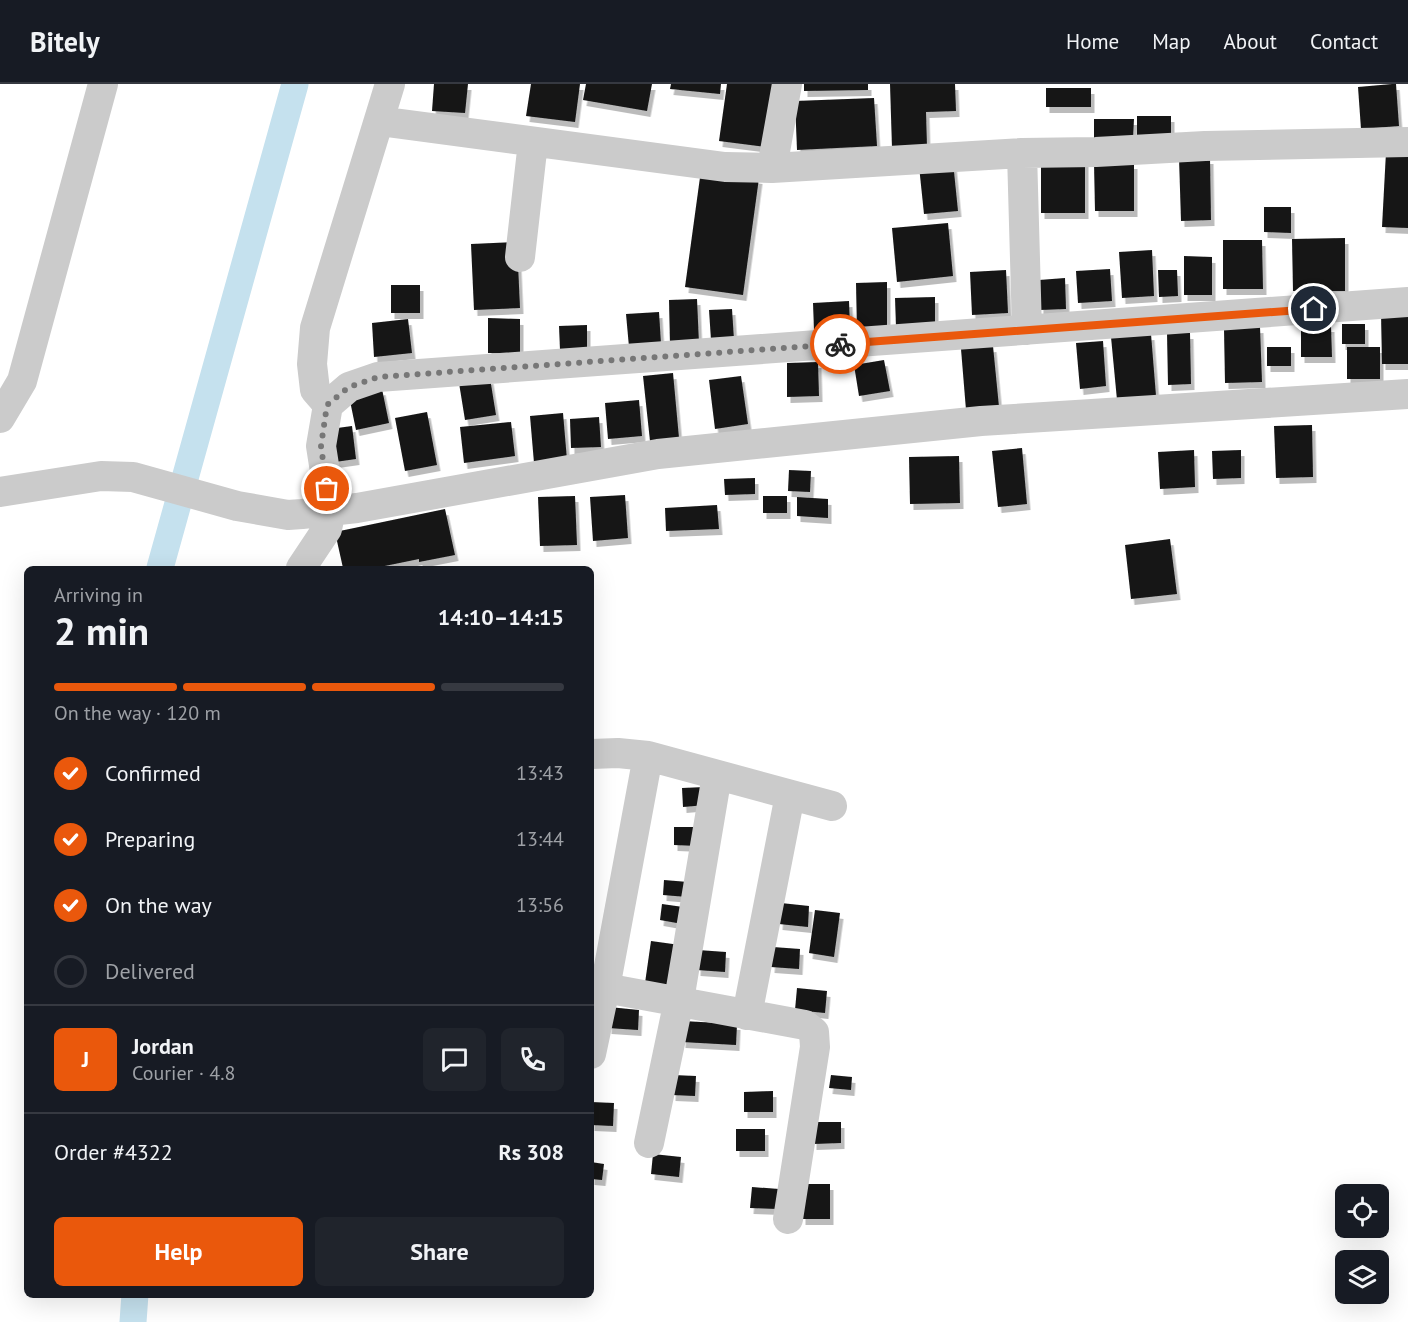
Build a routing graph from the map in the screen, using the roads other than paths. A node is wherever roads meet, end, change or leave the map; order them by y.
1 (103, 84) edge
2 (390, 84) edge
3 (787, 84) edge
4 (379, 121) junction
5 (533, 142) junction
6 (1408, 142) edge
7 (1022, 153) junction
8 (772, 168) junction
9 (520, 257) dead end
10 (1408, 302) edge
11 (1027, 330) junction
12 (1408, 394) edge
13 (327, 405) junction
14 (0, 418) edge
15 (0, 492) edge
16 (331, 510) junction
17 (302, 566) edge
18 (594, 754) edge
19 (648, 756) junction
20 (717, 775) junction
21 (790, 795) junction
22 (832, 806) dead end
23 (605, 988) junction
24 (679, 1000) junction
25 (747, 1015) junction
26 (594, 1040) edge
27 (649, 1143) dead end
28 (788, 1219) dead end

1 - 14 street
2 - 4 street
3 - 8 street
4 - 5 street
4 - 13 street
5 - 8 street
5 - 9 street
6 - 7 street
7 - 8 street
7 - 11 street
10 - 11 street
11 - 13 street
12 - 16 street
13 - 16 street
15 - 16 street
16 - 17 street
18 - 19 street
19 - 20 street
19 - 23 street
20 - 21 street
20 - 24 street
21 - 22 street
21 - 25 street
23 - 24 street
23 - 26 street
24 - 25 street
24 - 27 street
25 - 28 street

